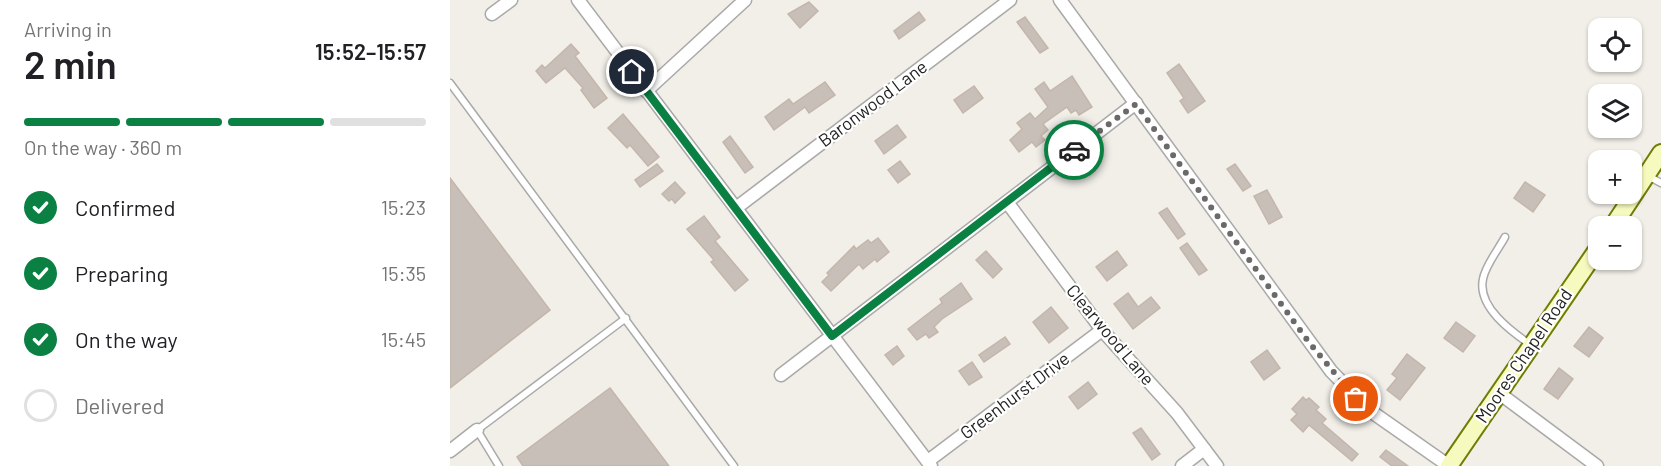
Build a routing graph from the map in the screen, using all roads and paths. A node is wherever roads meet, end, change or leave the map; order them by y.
1 (511, 0) edge
2 (578, 0) edge
3 (745, 0) edge
4 (1011, 0) edge
5 (1060, 0) edge
6 (492, 14) dead end
7 (450, 83) edge
8 (646, 91) junction
9 (1136, 104) junction
10 (1661, 153) edge
11 (1654, 179) edge
12 (1007, 202) junction
13 (736, 208) junction
14 (1622, 216) edge
15 (1505, 237) dead end
16 (1588, 263) edge
17 (626, 318) junction
18 (1102, 330) junction
19 (832, 336) junction
20 (1531, 346) junction
21 (781, 375) dead end
22 (1499, 393) junction
23 (477, 430) junction
24 (1204, 449) junction
25 (450, 451) edge
26 (929, 464) edge
27 (499, 466) edge
28 (734, 466) edge
29 (1182, 466) edge
30 (1217, 466) edge
31 (1449, 466) edge
32 (1597, 466) edge

1 - 6 street
2 - 8 street
3 - 8 street
4 - 13 street, Baronwood Lane
5 - 9 street
7 - 17 lane
8 - 13 street
9 - 12 street
9 - 31 street
10 - 11 main road
11 - 14 main road
12 - 18 street, Clearwood Lane
12 - 19 street
13 - 19 street
15 - 20 lane
16 - 20 main road, Moores Chapel Road
17 - 23 lane
17 - 28 lane
18 - 24 street, Clearwood Lane
18 - 26 street, Greenhurst Drive
19 - 21 street
19 - 26 street
20 - 22 main road, Moores Chapel Road
22 - 31 main road, Moores Chapel Road
22 - 32 street
23 - 25 street
23 - 27 lane
24 - 29 street
24 - 30 street, Clearwood Lane

